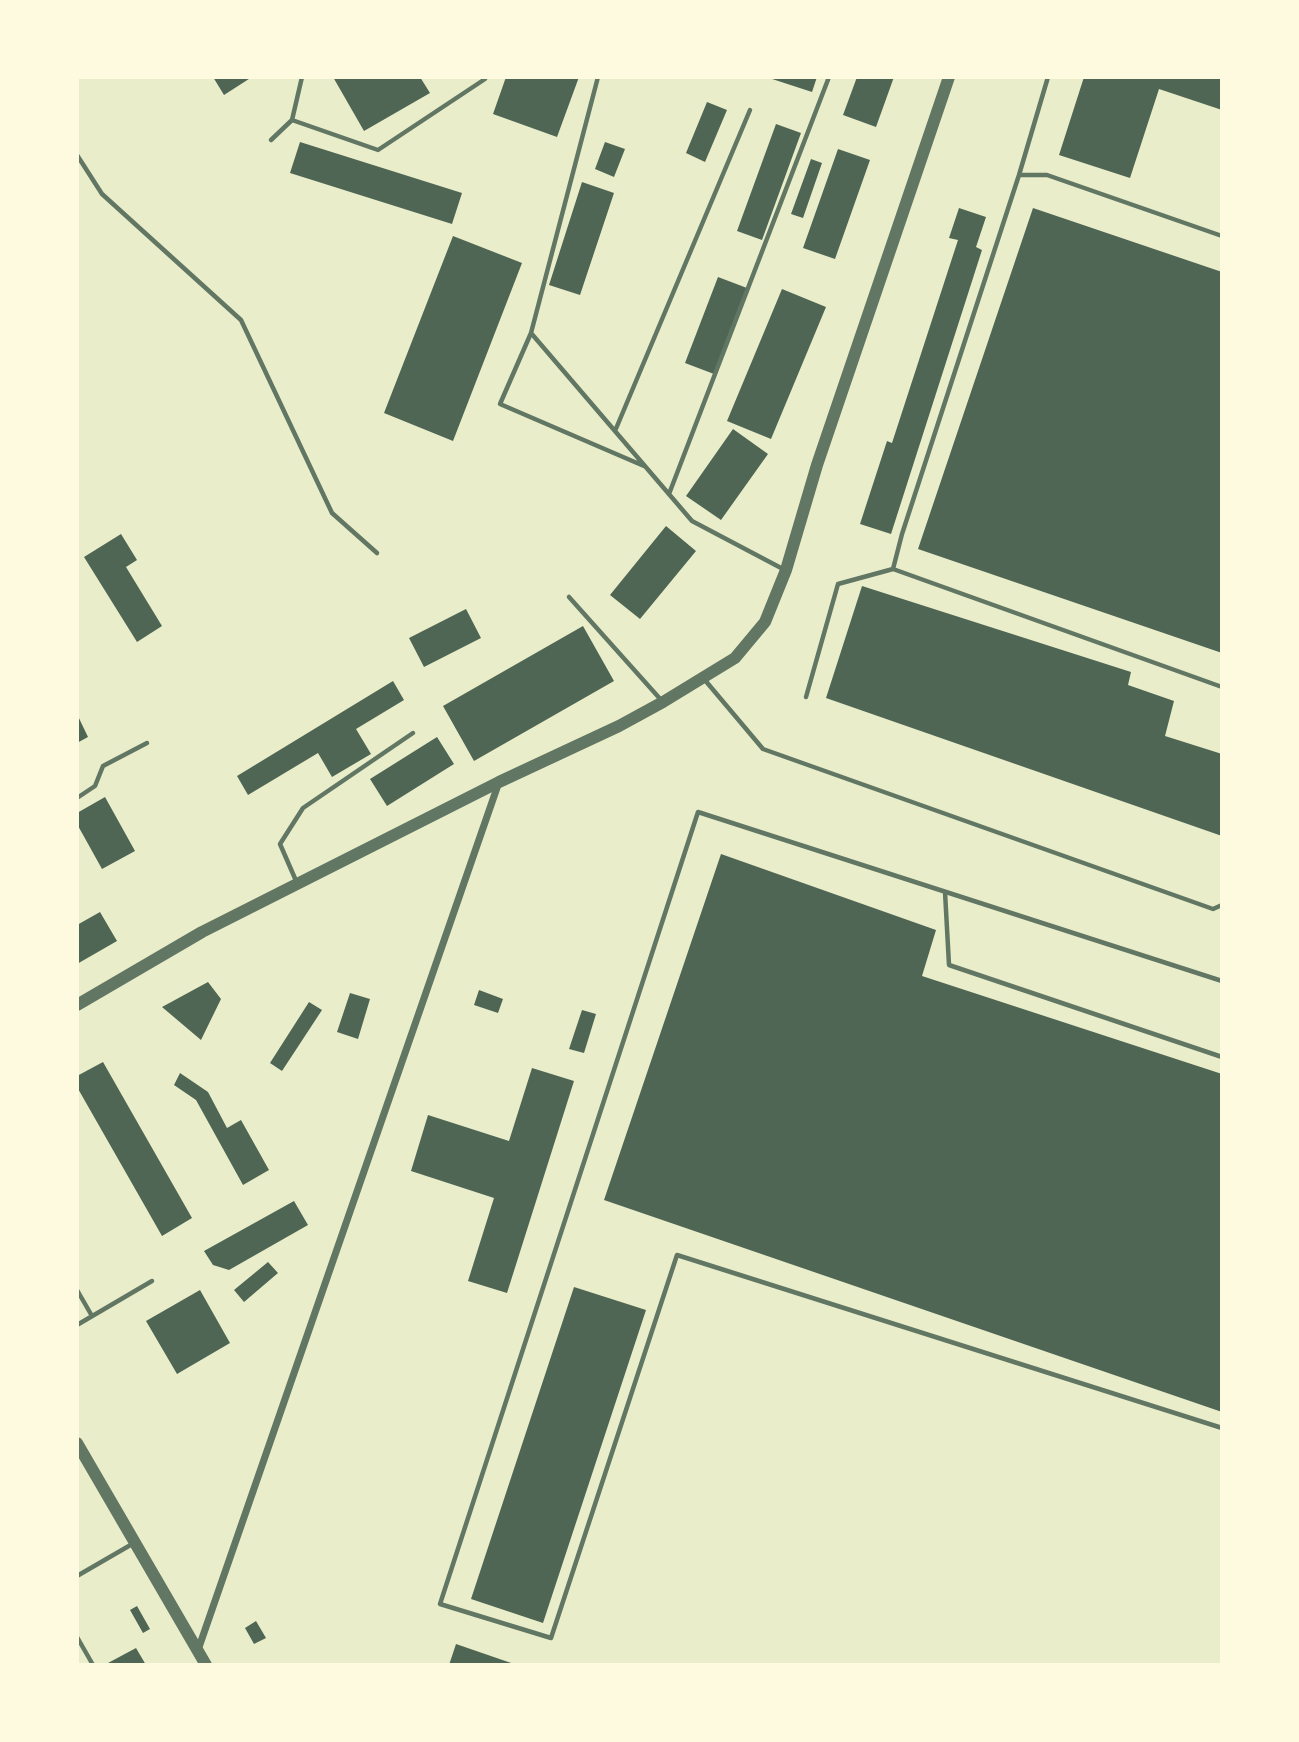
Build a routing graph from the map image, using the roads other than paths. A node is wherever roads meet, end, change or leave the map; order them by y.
1 (302, 77) edge
2 (598, 77) edge
3 (829, 77) edge
4 (949, 77) edge
5 (1048, 77) edge
6 (485, 79) dead end
7 (750, 110) dead end
8 (292, 120) junction
9 (271, 140) dead end
10 (77, 155) edge
11 (1019, 176) junction
12 (1222, 236) edge
13 (531, 333) junction
14 (615, 431) junction
15 (645, 466) junction
16 (669, 494) junction
17 (377, 552) dead end
18 (893, 569) junction
19 (786, 570) junction
20 (569, 597) dead end
21 (703, 678) junction
22 (1222, 687) edge
23 (806, 697) dead end
24 (663, 702) junction
25 (414, 733) dead end
26 (148, 743) dead end
27 (499, 782) junction
28 (77, 798) edge
29 (297, 884) junction
30 (944, 892) junction
31 (1222, 905) edge
32 (1222, 981) edge
33 (77, 1005) edge
34 (1222, 1057) edge
35 (152, 1280) dead end
36 (77, 1290) edge
37 (92, 1316) junction
38 (77, 1325) edge
39 (1222, 1428) edge
40 (77, 1443) edge
41 (135, 1543) junction
42 (77, 1576) edge
43 (77, 1637) edge
44 (198, 1651) junction
45 (93, 1665) edge
46 (206, 1665) edge

1 - 8 lane
2 - 13 lane
3 - 16 lane
4 - 19 street
5 - 11 lane
6 - 8 lane
7 - 14 lane
8 - 9 lane
10 - 17 lane
11 - 12 lane
11 - 18 lane
13 - 14 lane
13 - 15 lane
14 - 15 lane
15 - 16 lane
16 - 19 lane
18 - 22 lane
18 - 23 lane
19 - 21 street
20 - 24 lane
21 - 24 street
21 - 31 lane
24 - 27 street
25 - 29 lane
26 - 28 lane
27 - 29 street
27 - 44 street
29 - 33 street
30 - 32 lane
30 - 34 lane
30 - 39 lane
35 - 37 lane
36 - 37 lane
37 - 38 lane
40 - 41 street
41 - 42 lane
41 - 44 street
43 - 45 lane
44 - 46 street

